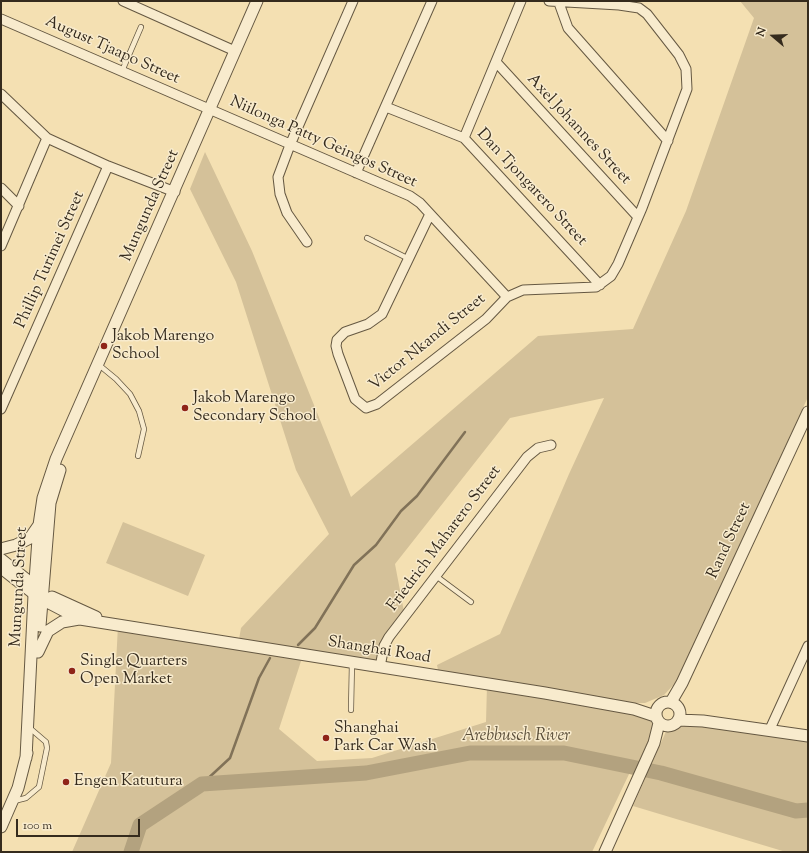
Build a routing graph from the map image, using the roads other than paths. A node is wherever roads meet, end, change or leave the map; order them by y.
1 (123, 1) edge
2 (257, 1) edge
3 (353, 1) edge
4 (432, 1) edge
5 (521, 1) edge
6 (549, 1) edge
7 (559, 3) junction
8 (1, 19) edge
9 (141, 27) dead end
10 (235, 51) junction
11 (496, 62) junction
12 (122, 72) junction
13 (1, 94) edge
14 (386, 107) junction
15 (210, 110) junction
16 (46, 138) junction
17 (464, 138) junction
18 (668, 141) junction
19 (290, 145) junction
20 (108, 166) junction
21 (356, 173) junction
22 (1, 188) edge
23 (175, 192) junction
24 (19, 206) junction
25 (430, 214) junction
26 (638, 217) junction
27 (367, 238) dead end
28 (306, 242) dead end
29 (1, 246) edge
30 (409, 258) junction
31 (600, 285) junction
32 (506, 296) junction
33 (99, 365) junction
34 (1, 410) edge
35 (808, 412) edge
36 (73, 423) junction
37 (551, 445) dead end
38 (138, 456) dead end
39 (39, 526) junction
40 (1, 549) edge
41 (1, 558) edge
42 (1, 569) edge
43 (436, 576) junction
44 (39, 593) junction
45 (471, 602) dead end
46 (80, 619) junction
47 (118, 625) junction
48 (808, 646) edge
49 (38, 652) junction
50 (352, 662) junction
51 (380, 667) junction
52 (351, 710) dead end
53 (676, 710) junction
54 (660, 718) junction
55 (770, 729) junction
56 (32, 730) junction
57 (808, 736) edge
58 (26, 758) junction
59 (13, 802) junction
60 (1, 827) edge
61 (605, 852) edge

1 - 10 street
2 - 10 street, Mungunda Street
3 - 19 street
4 - 14 street
5 - 11 street
6 - 7 street
7 - 18 street
7 - 18 street
8 - 12 street, August Tjaapo Street
9 - 12 lane
10 - 15 street, Mungunda Street
11 - 17 street
11 - 26 street, Axel Johannes Street
12 - 15 street, August Tjaapo Street
13 - 16 street
14 - 17 street, Dan Tjongarero Street
14 - 21 street
15 - 19 street, Niilonga Patty Geingos Street
15 - 23 street, Mungunda Street
16 - 20 street
16 - 24 street
17 - 31 street, Dan Tjongarero Street
18 - 26 street
19 - 21 street, Niilonga Patty Geingos Street
19 - 28 street
20 - 23 street
20 - 34 street, Phillip Turimei Street
21 - 25 street, Niilonga Patty Geingos Street
22 - 24 street
23 - 33 street, Mungunda Street
24 - 29 street
25 - 30 street, Victor Nkandi Street
25 - 32 street, Niilonga Patty Geingos Street
26 - 31 street
27 - 30 lane
30 - 32 street, Victor Nkandi Street
31 - 32 street
33 - 36 street, Mungunda Street
33 - 38 lane
35 - 53 street, Rand Street
36 - 39 street, Mungunda Street
36 - 44 street, Mungunda Street
37 - 43 street, Friedrich Maharero Street
39 - 40 street
39 - 44 street, Mungunda Street
41 - 44 street, Shanghai Road
42 - 44 street, Shanghai Road
43 - 45 lane
43 - 51 street, Friedrich Maharero Street
44 - 46 street, Shanghai Road
44 - 47 street, Shanghai Road
44 - 49 street, Mungunda Street
44 - 58 street, Mungunda Street
46 - 47 street, Shanghai Road
46 - 49 street
47 - 50 street, Shanghai Road
48 - 55 street
49 - 56 street, Mungunda Street
50 - 51 street, Shanghai Road
50 - 52 lane
51 - 54 street, Shanghai Road
53 - 54 street
53 - 54 street
53 - 55 street
54 - 61 street
55 - 57 street
56 - 58 street, Mungunda Street
56 - 59 lane
58 - 59 street, Mungunda Street
59 - 60 street, Mungunda Street

